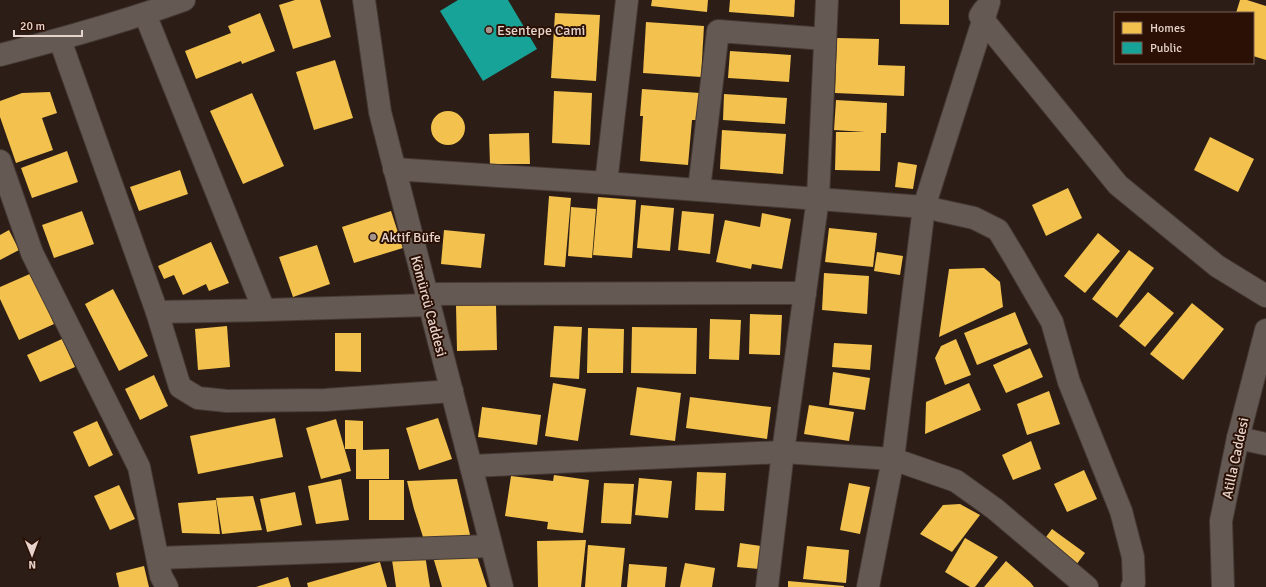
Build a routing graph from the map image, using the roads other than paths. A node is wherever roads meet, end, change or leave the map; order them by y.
1 (184, 0) edge
2 (364, 0) edge
3 (627, 0) edge
4 (827, 0) edge
5 (987, 7) edge
6 (145, 14) junction
7 (825, 39) junction
8 (60, 40) junction
9 (0, 55) edge
10 (0, 161) edge
11 (394, 169) junction
12 (606, 183) junction
13 (699, 189) junction
14 (818, 198) junction
15 (924, 207) junction
16 (805, 293) junction
17 (1266, 296) edge
18 (428, 300) junction
19 (264, 310) junction
20 (157, 312) junction
21 (1266, 330) edge
22 (452, 392) junction
23 (1238, 438) junction
24 (1266, 444) edge
25 (783, 452) junction
26 (892, 459) junction
27 (471, 466) junction
28 (491, 546) junction
29 (158, 558) junction
30 (167, 587) edge
31 (502, 587) edge
32 (767, 587) edge
33 (868, 587) edge
34 (1087, 587) edge
35 (1132, 587) edge
36 (1223, 587) edge

1 - 6 street
2 - 11 street, Kömürcü Caddesi
3 - 12 street
4 - 7 street
5 - 15 street
5 - 17 street
6 - 8 street
6 - 19 street
7 - 13 street
7 - 14 street
8 - 9 street
8 - 20 street
10 - 29 street
11 - 12 street
11 - 18 street, Kömürcü Caddesi
12 - 13 street
13 - 14 street
14 - 15 street
14 - 16 street
15 - 26 street
15 - 35 street
16 - 18 street
16 - 25 street
18 - 19 street
18 - 22 street, Kömürcü Caddesi
19 - 20 street
20 - 22 street
21 - 23 street, Atilla Caddesi
22 - 27 street, Kömürcü Caddesi
23 - 24 street
23 - 36 street, Atilla Caddesi
25 - 26 street
25 - 27 street
25 - 32 street
26 - 33 street
26 - 34 street
27 - 28 street, Kömürcü Caddesi
28 - 29 street
28 - 31 street, Kömürcü Caddesi
29 - 30 street

